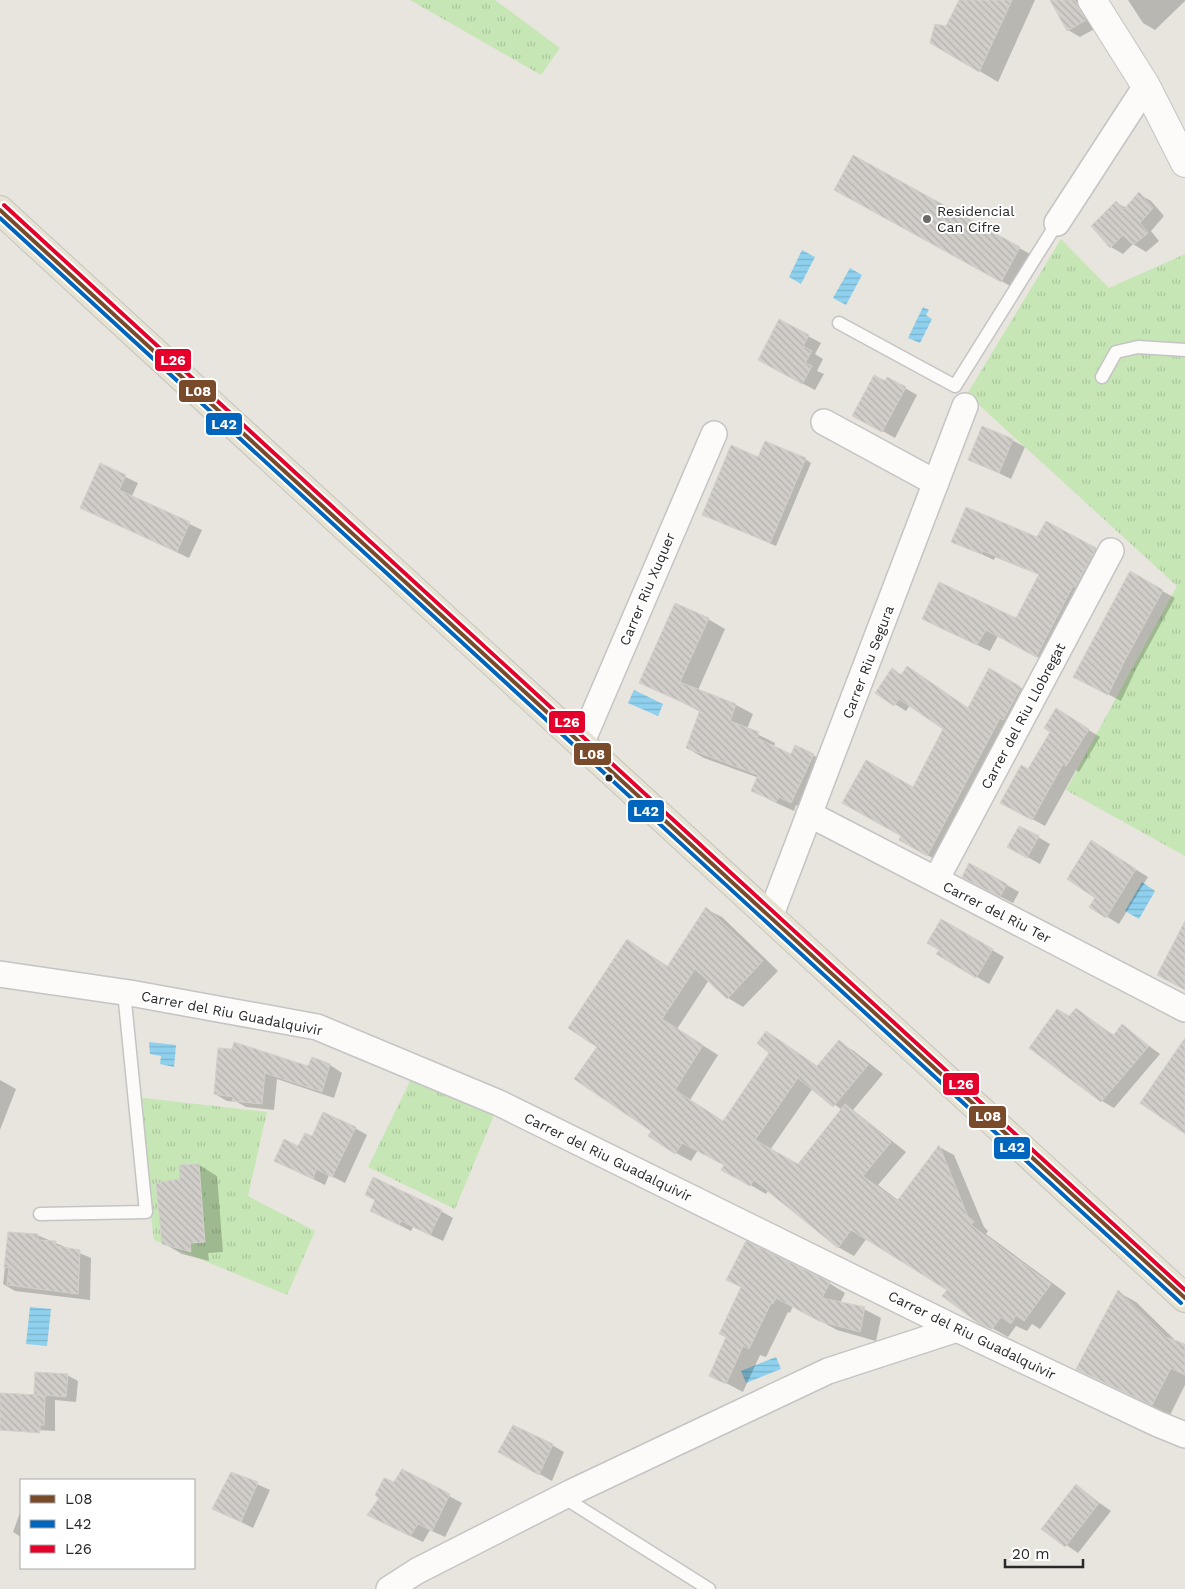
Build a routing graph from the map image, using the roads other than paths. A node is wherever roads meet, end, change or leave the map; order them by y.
1 (1092, 0) edge
2 (1146, 86) junction
3 (1185, 163) edge
4 (0, 210) edge
5 (1057, 223) joint
6 (839, 323) dead end
7 (1185, 350) edge
8 (1102, 377) dead end
9 (965, 406) dead end
10 (824, 422) dead end
11 (714, 434) dead end
12 (936, 483) junction
13 (1111, 552) dead end
14 (581, 744) junction
15 (809, 814) junction
16 (936, 880) junction
17 (770, 917) junction
18 (0, 974) edge
19 (124, 992) junction
20 (1185, 1009) edge
21 (40, 1214) dead end
22 (1185, 1298) edge
23 (958, 1329) junction
24 (1185, 1435) edge
25 (562, 1497) junction
26 (389, 1589) edge
27 (709, 1589) edge

1 - 2 street
2 - 3 street
2 - 5 street
4 - 14 main road
5 - 6 lane
7 - 8 lane
9 - 12 street, Carrer Riu Segura
10 - 12 street
11 - 14 street, Carrer Riu Xuquer
12 - 15 street, Carrer Riu Segura
13 - 16 street, Carrer del Riu Llobregat
14 - 17 main road
15 - 16 street, Carrer del Riu Ter
15 - 17 street, Carrer Riu Segura
16 - 20 street, Carrer del Riu Ter
17 - 22 main road
18 - 19 street, Carrer del Riu Guadalquivir
19 - 21 lane
19 - 23 street, Carrer del Riu Guadalquivir
23 - 24 street, Carrer del Riu Guadalquivir
23 - 25 street
25 - 26 street
25 - 27 lane

